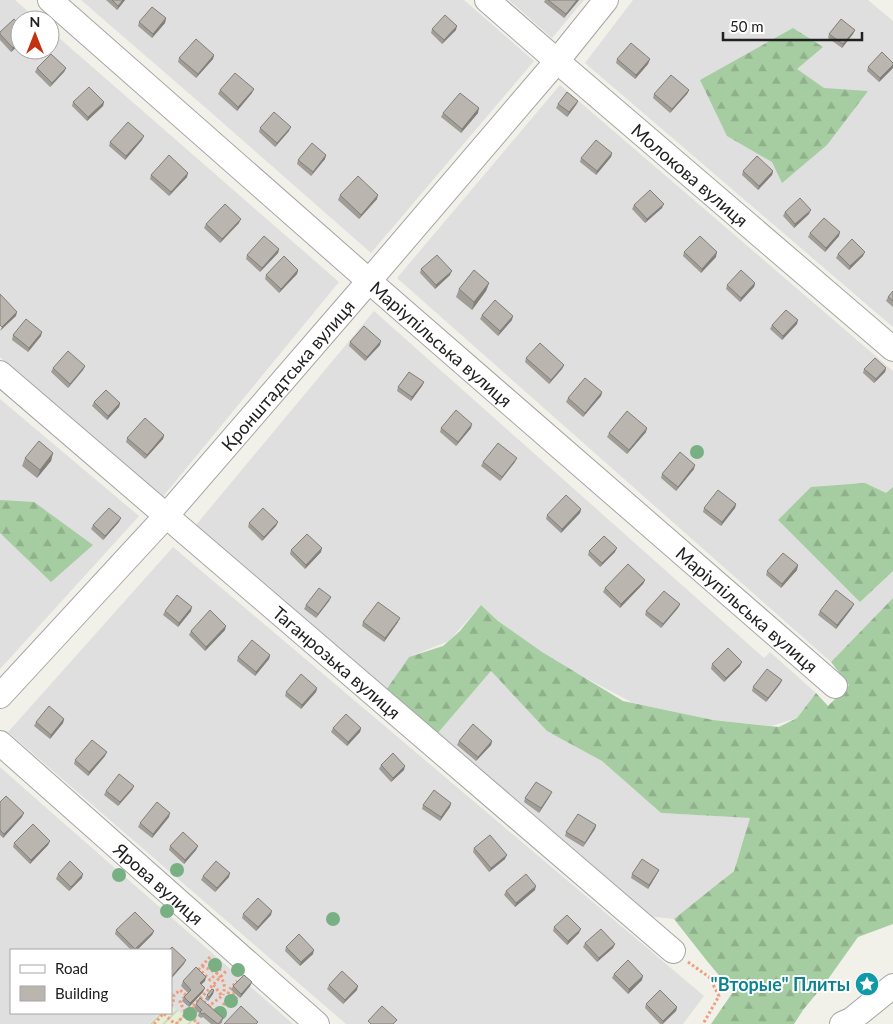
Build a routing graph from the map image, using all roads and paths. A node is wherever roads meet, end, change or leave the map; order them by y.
1 (50, 0) edge
2 (487, 0) edge
3 (606, 0) edge
4 (557, 61) junction
5 (369, 281) junction
6 (893, 349) edge
7 (0, 373) edge
8 (166, 516) junction
9 (835, 686) dead end
10 (0, 696) edge
11 (0, 743) edge
12 (673, 951) joint
13 (202, 966) junction
14 (217, 973) junction
15 (220, 977) junction
16 (213, 984) junction
17 (893, 986) edge
18 (225, 988) junction
19 (230, 993) junction
20 (222, 995) junction
21 (200, 998) junction
22 (237, 999) dead end
23 (180, 1002) junction
24 (172, 1005) edge
25 (209, 1006) junction
26 (192, 1007) junction
27 (217, 1013) junction
28 (165, 1014) edge
29 (186, 1014) junction
30 (200, 1015) edge
31 (218, 1019) edge
32 (176, 1024) edge
33 (197, 1024) edge
34 (317, 1024) edge
35 (703, 1024) edge
36 (842, 1024) edge

1 - 5 street, Маріупільська вулиця
2 - 4 street, Молокова вулиця
3 - 4 street, Кронштадтська вулиця
4 - 5 street, Кронштадтська вулиця
4 - 6 street, Молокова вулиця
5 - 8 street, Кронштадтська вулиця
5 - 9 street, Маріупільська вулиця
7 - 8 street, Таганрозька вулиця
8 - 10 street, Кронштадтська вулиця
8 - 12 street, Таганрозька вулиця
11 - 34 street, Ярова вулиця
12 - 35 path
13 - 14 path
13 - 14 path
13 - 14 path
14 - 15 path
15 - 16 path
15 - 18 path
15 - 19 path
16 - 20 path
16 - 21 path
17 - 36 street
18 - 19 path
18 - 20 path
19 - 20 path
19 - 22 path
19 - 27 path
20 - 25 path
21 - 25 path
21 - 26 path
23 - 24 path
23 - 24 path
23 - 29 path
25 - 27 path
26 - 29 path
26 - 30 path
27 - 31 path
28 - 32 path
29 - 32 path
29 - 33 path

